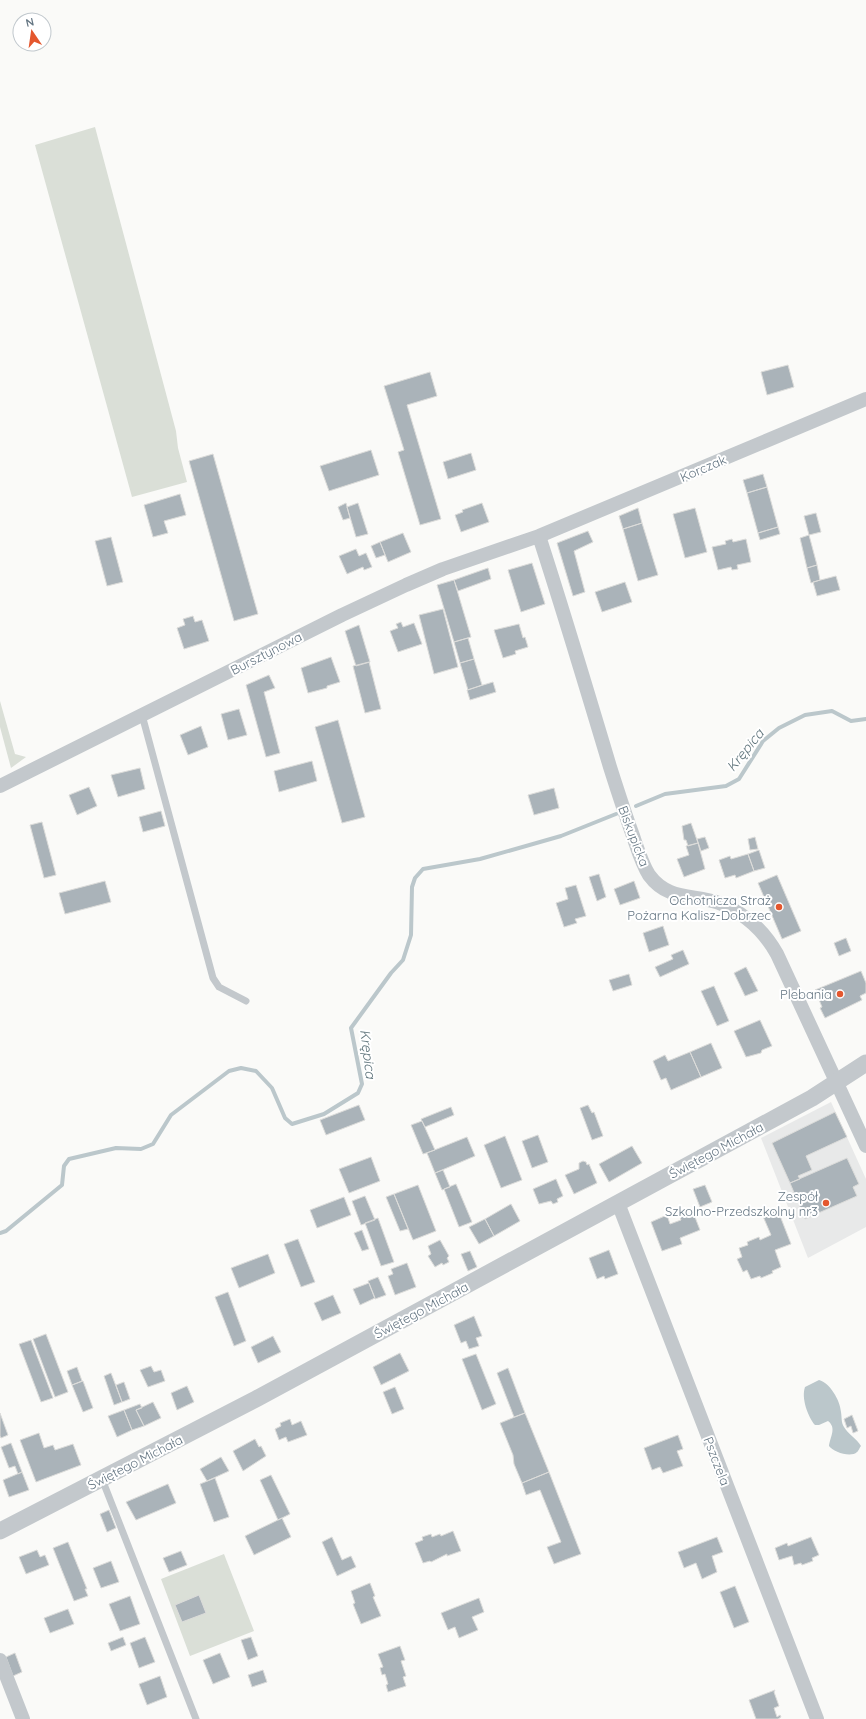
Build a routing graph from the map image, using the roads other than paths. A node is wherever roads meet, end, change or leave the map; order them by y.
1 (866, 399) edge
2 (539, 536) junction
3 (142, 715) junction
4 (0, 786) edge
5 (246, 1001) dead end
6 (866, 1063) edge
7 (837, 1082) junction
8 (866, 1146) edge
9 (618, 1203) junction
10 (102, 1479) junction
11 (0, 1531) edge
12 (0, 1660) edge
13 (23, 1719) edge
14 (196, 1719) edge
15 (816, 1719) edge

1 - 2 street, Korczak
2 - 3 street, Bursztynowa
2 - 7 street, Biskupicka
3 - 4 street, Bursztynowa
3 - 5 lane
6 - 7 street, Świętego Michała
7 - 8 street, Biskupicka
7 - 9 street, Świętego Michała
9 - 10 street, Świętego Michała
9 - 15 street, Pszczela
10 - 11 street, Świętego Michała
10 - 14 lane
12 - 13 street

